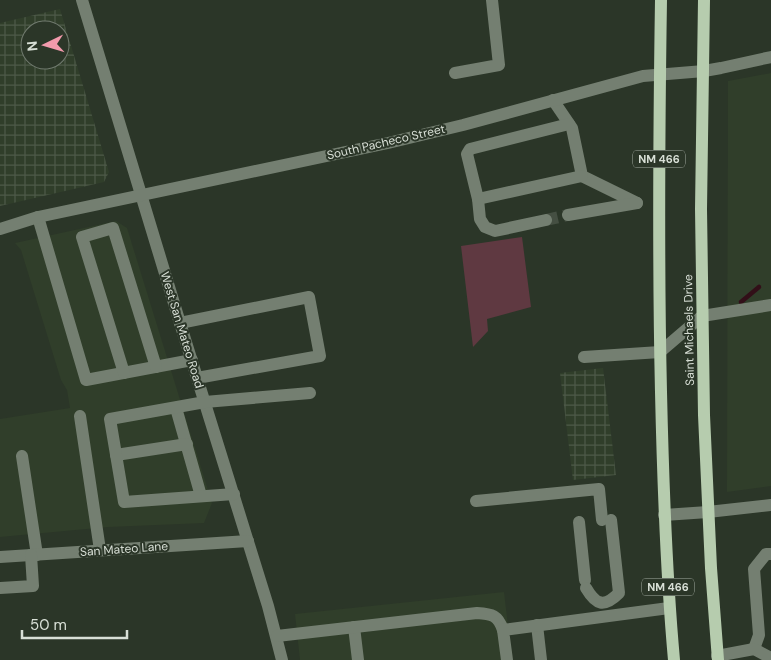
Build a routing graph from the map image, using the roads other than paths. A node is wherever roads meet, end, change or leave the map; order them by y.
1 (82, 0) edge
2 (492, 0) edge
3 (662, 0) edge
4 (704, 0) edge
5 (771, 57) edge
6 (704, 71) junction
7 (455, 73) dead end
8 (660, 74) junction
9 (553, 100) junction
10 (569, 124) junction
11 (582, 176) junction
12 (140, 195) junction
13 (478, 199) junction
14 (568, 215) tunnel mouth
15 (38, 217) junction
16 (546, 220) tunnel mouth
17 (0, 230) edge
18 (771, 305) edge
19 (702, 316) junction
20 (180, 323) junction
21 (660, 352) junction
22 (584, 356) dead end
23 (192, 360) junction
24 (156, 367) junction
25 (124, 373) junction
26 (197, 378) junction
27 (310, 393) dead end
28 (205, 402) junction
29 (176, 408) junction
30 (80, 416) dead end
31 (186, 444) junction
32 (116, 455) junction
33 (22, 456) dead end
34 (234, 494) junction
35 (201, 496) junction
36 (476, 501) dead end
37 (771, 505) edge
38 (708, 512) junction
39 (664, 515) junction
40 (579, 522) dead end
41 (248, 541) junction
42 (100, 550) junction
43 (770, 553) edge
44 (34, 555) junction
45 (0, 557) edge
46 (0, 588) edge
47 (669, 608) junction
48 (537, 625) junction
49 (354, 627) junction
50 (503, 630) junction
51 (277, 636) junction
52 (754, 649) junction
53 (718, 658) edge
54 (771, 658) edge
55 (282, 660) edge
56 (358, 660) edge
57 (507, 660) edge
58 (541, 660) edge
59 (674, 660) edge

1 - 12 street, West San Mateo Road
2 - 7 street
3 - 8 main road, NM 466
4 - 6 main road, Saint Michaels Drive / NM 466
5 - 6 street, South Pacheco Street
6 - 8 street, South Pacheco Street
6 - 19 main road, Saint Michaels Drive / NM 466
8 - 9 street, South Pacheco Street
8 - 21 main road, NM 466
9 - 10 street
9 - 12 street, South Pacheco Street
10 - 11 street
10 - 13 street
11 - 13 street
11 - 14 street
12 - 15 street, South Pacheco Street
12 - 20 street, West San Mateo Road
13 - 16 street
15 - 17 street, South Pacheco Street
15 - 25 street
18 - 19 street
19 - 21 street
19 - 38 main road, Saint Michaels Drive / NM 466
20 - 23 street, West San Mateo Road
20 - 26 street
21 - 22 street
21 - 39 main road, NM 466
23 - 24 street
23 - 26 street, West San Mateo Road
24 - 25 street
24 - 25 street
26 - 28 street, West San Mateo Road
27 - 28 street
28 - 29 street
28 - 34 street, West San Mateo Road
29 - 31 street
29 - 32 street
30 - 42 street
31 - 32 street
31 - 35 street
32 - 35 street
33 - 44 street
34 - 35 street
34 - 41 street, West San Mateo Road
36 - 40 street
37 - 38 street
38 - 39 street
38 - 53 main road, Saint Michaels Drive / NM 466
39 - 47 main road, NM 466
41 - 42 street, San Mateo Lane
41 - 51 street, West San Mateo Road
42 - 44 street, San Mateo Lane
43 - 52 street
44 - 45 street, San Mateo Lane
44 - 46 street
47 - 48 street
47 - 59 main road, NM 466
48 - 50 street
48 - 58 street
49 - 50 street
49 - 51 street
49 - 56 street
50 - 57 street
51 - 55 street, West San Mateo Road
52 - 53 street
52 - 54 street

